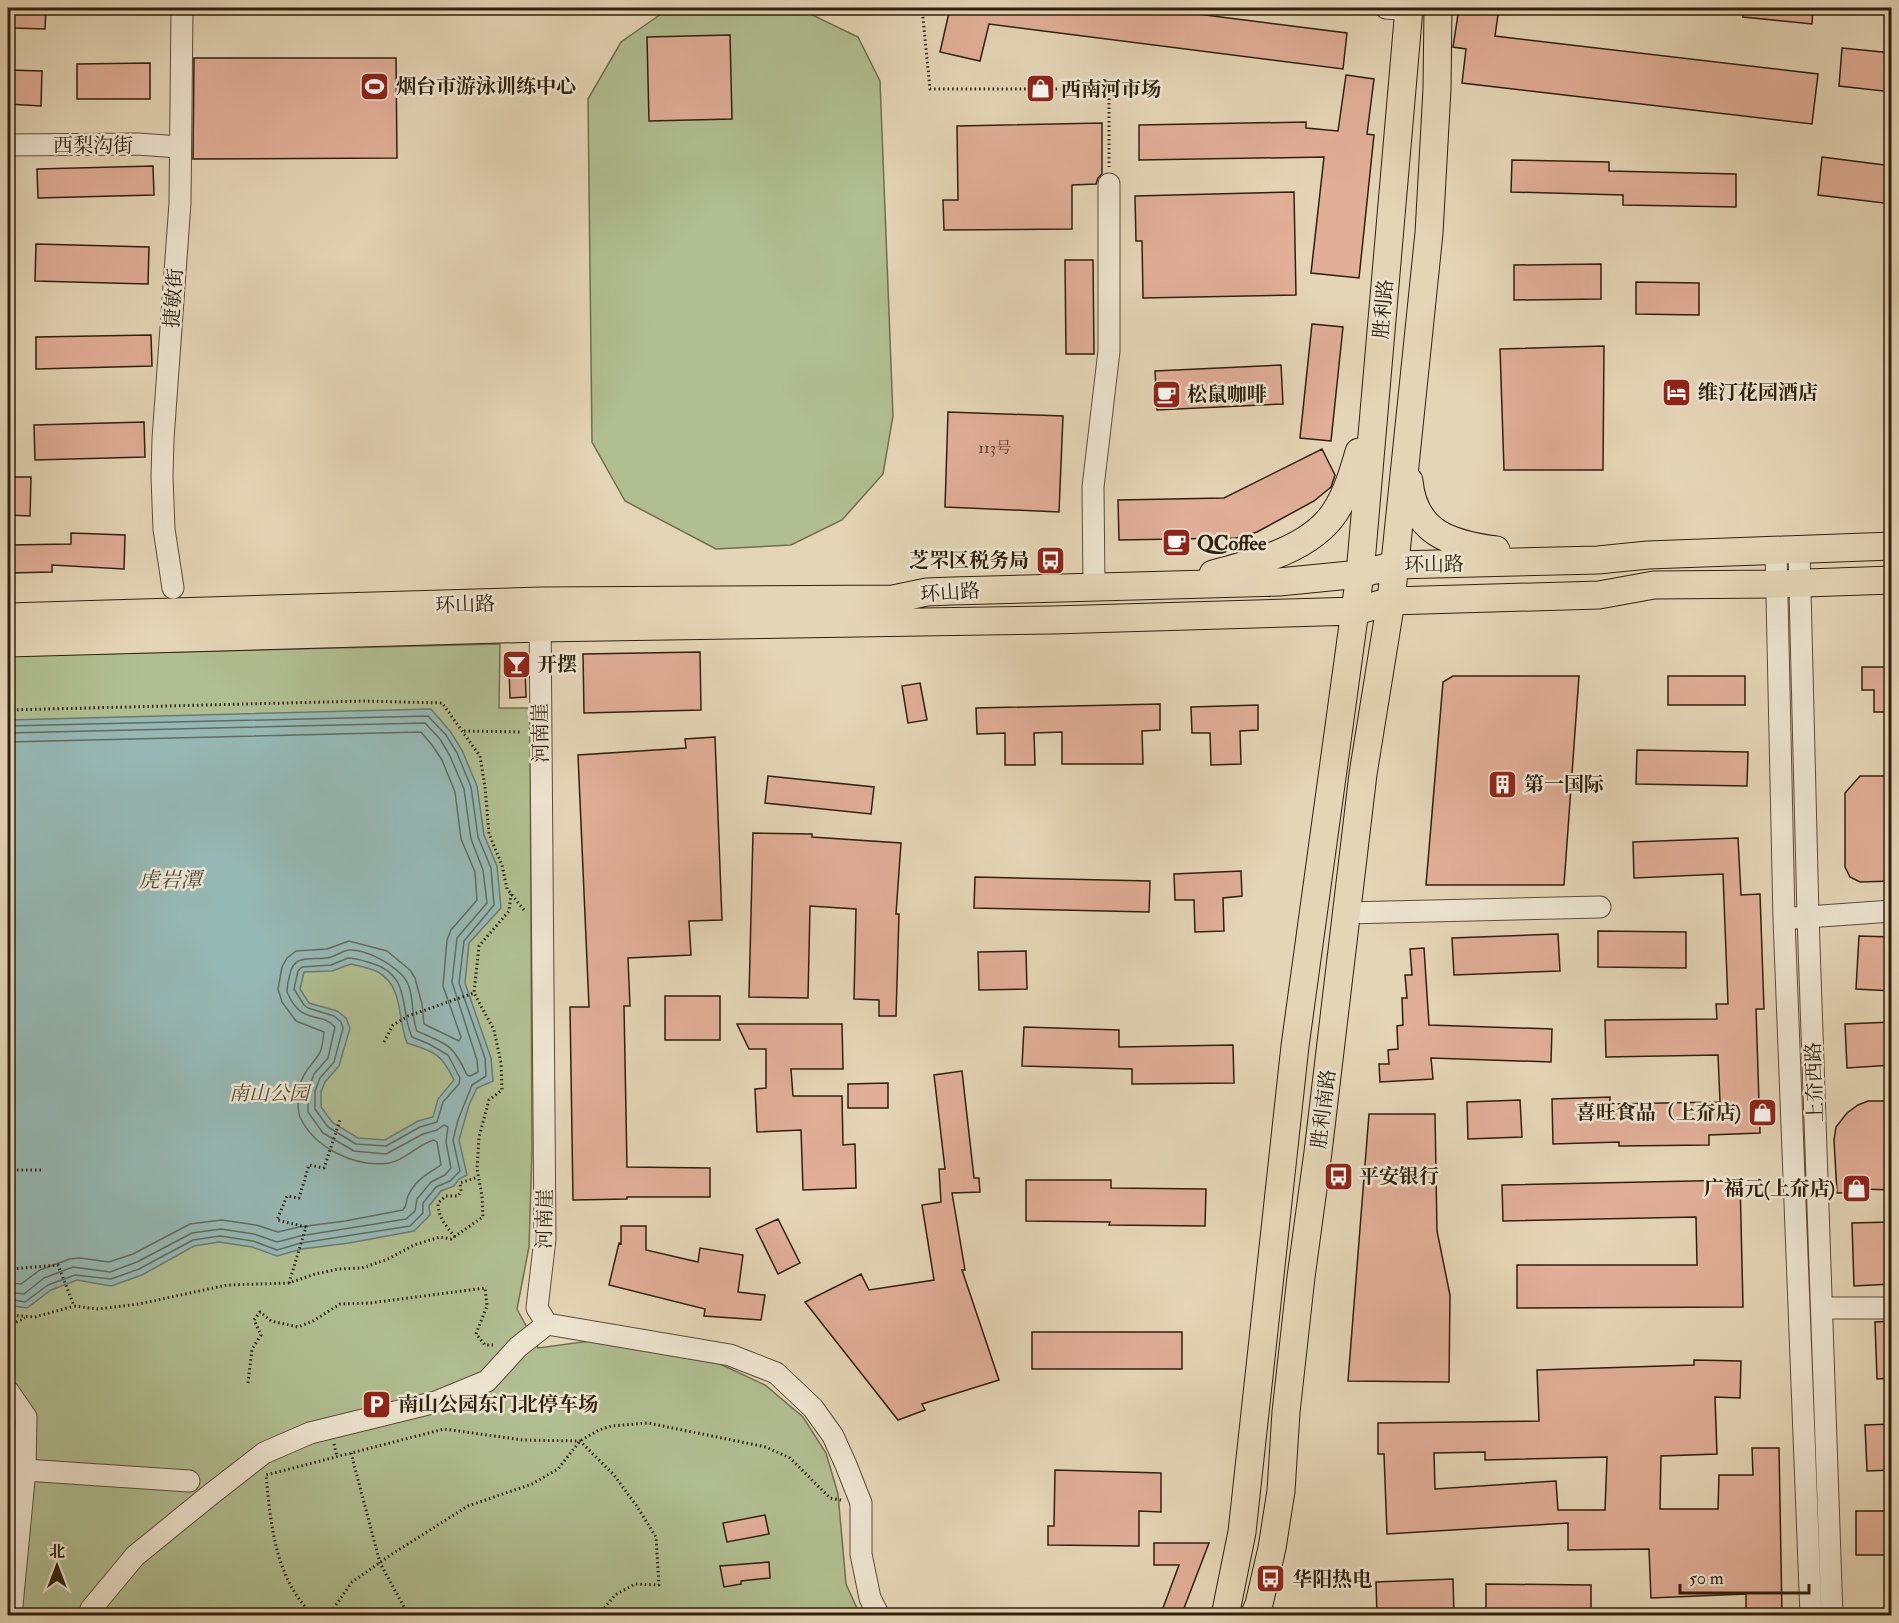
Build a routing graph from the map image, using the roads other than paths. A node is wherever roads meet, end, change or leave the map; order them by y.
1 (182, 8) edge
2 (1402, 8) edge
3 (1438, 10) edge
4 (8, 145) edge
5 (179, 147) junction
6 (1109, 184) road end
7 (1376, 393) junction
8 (1406, 456) junction
9 (1892, 546) edge
10 (1788, 550) junction
11 (1577, 561) junction
12 (1395, 565) junction
13 (1360, 574) junction
14 (1892, 580) edge
15 (1787, 584) junction
16 (1145, 585) junction
17 (1094, 586) junction
18 (173, 588) dead end
19 (952, 591) junction
20 (1391, 601) junction
21 (540, 602) junction
22 (1356, 611) junction
23 (8, 616) edge
24 (953, 622) junction
25 (540, 628) junction
26 (8, 643) edge
27 (1600, 907) dead end
28 (1892, 911) edge
29 (1346, 913) junction
30 (1808, 916) junction
31 (1784, 919) junction
32 (1822, 1308) junction
33 (1892, 1308) edge
34 (547, 1324) junction
35 (8, 1391) edge
36 (25, 1470) junction
37 (189, 1480) dead end
38 (11, 1616) edge
39 (89, 1616) edge
40 (879, 1616) edge
41 (1225, 1616) edge
42 (1254, 1616) edge
43 (1811, 1616) edge
44 (1832, 1616) edge

1 - 5 street, 捷敏街
2 - 3 main road
2 - 7 main road, 胜利路
3 - 8 main road, 胜利路
4 - 5 street, 西梨沟街
5 - 18 street, 捷敏街
6 - 17 street
7 - 13 main road, 胜利路
7 - 16 main road
8 - 11 main road
8 - 12 main road, 胜利路
9 - 10 main road, 环山路
10 - 11 main road, 环山路
10 - 15 street, 上夼西路
11 - 12 main road, 环山路
12 - 13 main road, 环山路
12 - 20 main road, 胜利路
13 - 16 main road, 环山路
13 - 22 main road, 胜利路
14 - 15 main road, 环山路
15 - 20 main road, 环山路
15 - 30 street, 上夼西路
15 - 31 street, 上夼西路
16 - 17 main road, 环山路
17 - 19 main road, 环山路
19 - 21 main road, 环山路
19 - 24 main road
20 - 22 main road, 环山路
20 - 29 main road, 胜利南路
21 - 23 main road, 环山路
21 - 25 street, 河南崖
22 - 24 main road, 环山路
22 - 41 main road, 胜利南路
24 - 25 main road, 环山路
25 - 26 main road, 环山路
25 - 34 street, 河南崖
27 - 29 street
28 - 30 street
29 - 42 main road, 胜利南路
30 - 31 street
30 - 32 street, 上夼西路
31 - 43 street, 上夼西路
32 - 33 street
32 - 44 street, 上夼西路
34 - 39 street
34 - 40 street
35 - 36 street
36 - 37 street
36 - 38 street

